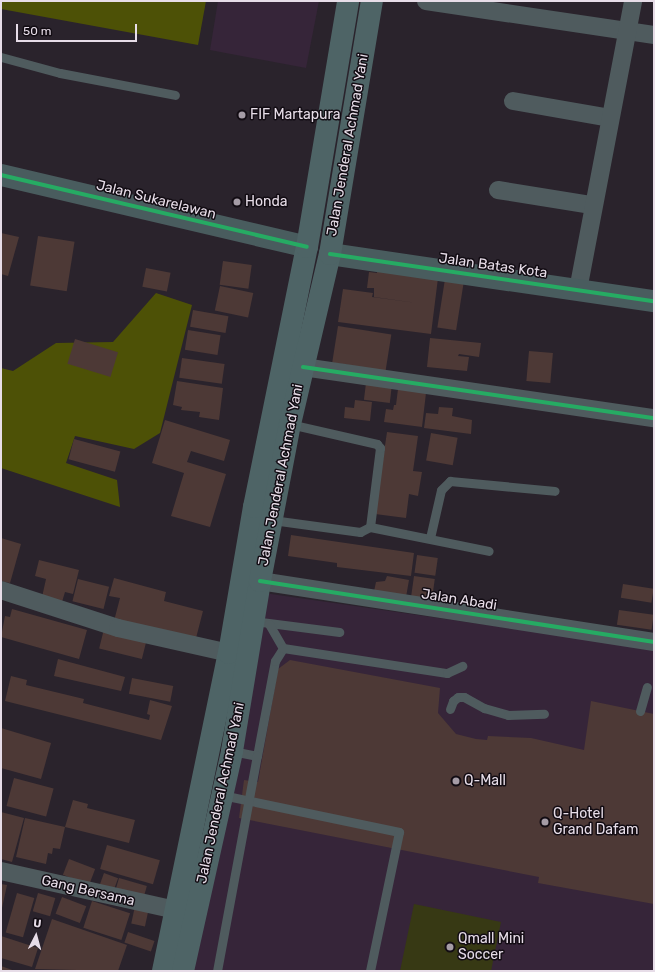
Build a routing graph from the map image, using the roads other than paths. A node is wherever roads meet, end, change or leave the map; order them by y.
1 (348, 1) edge
2 (372, 1) edge
3 (426, 1) edge
4 (633, 1) edge
5 (627, 32) junction
6 (654, 35) edge
7 (1, 57) edge
8 (338, 57) junction
9 (363, 60) junction
10 (174, 95) dead end
11 (513, 101) dead end
12 (610, 118) junction
13 (1, 175) edge
14 (498, 190) dead end
15 (592, 205) junction
16 (307, 246) junction
17 (330, 254) junction
18 (578, 290) junction
19 (654, 301) edge
20 (303, 367) junction
21 (654, 418) edge
22 (290, 424) junction
23 (555, 491) dead end
24 (272, 520) junction
25 (370, 526) junction
26 (430, 538) junction
27 (489, 551) dead end
28 (260, 581) junction
29 (1, 590) edge
30 (261, 622) junction
31 (338, 632) dead end
32 (654, 642) edge
33 (283, 648) junction
34 (229, 653) junction
35 (462, 666) dead end
36 (647, 687) dead end
37 (450, 709) dead end
38 (640, 711) dead end
39 (544, 714) dead end
40 (232, 751) junction
41 (257, 756) junction
42 (222, 795) junction
43 (250, 801) junction
44 (1, 871) edge
45 (176, 910) junction
46 (163, 971) edge
47 (183, 971) edge
48 (217, 971) edge
49 (370, 971) edge

1 - 8 highway, Jalan Jenderal Achmad Yani
2 - 9 highway, Jalan Jenderal Achmad Yani
3 - 5 street
4 - 5 street
5 - 6 street
5 - 12 street
7 - 10 lane
8 - 9 highway
8 - 16 highway, Jalan Jenderal Achmad Yani
9 - 17 highway, Jalan Jenderal Achmad Yani
11 - 12 street
12 - 15 street
13 - 16 street, Jalan Sukarelawan
14 - 15 street
15 - 18 street
16 - 34 highway, Jalan Jenderal Achmad Yani
17 - 18 street, Jalan Batas Kota
17 - 20 highway, Jalan Jenderal Achmad Yani
18 - 19 street, Jalan Batas Kota
20 - 21 street
20 - 22 highway, Jalan Jenderal Achmad Yani
22 - 24 highway, Jalan Jenderal Achmad Yani
22 - 25 lane
23 - 26 lane
24 - 25 lane
24 - 28 highway, Jalan Jenderal Achmad Yani
25 - 26 lane
26 - 27 lane
28 - 30 highway, Jalan Jenderal Achmad Yani
28 - 32 street, Jalan Abadi
29 - 34 street
30 - 31 lane
30 - 33 lane
30 - 40 highway, Jalan Jenderal Achmad Yani
33 - 35 lane
33 - 41 lane
34 - 45 highway, Jalan Jenderal Achmad Yani
36 - 38 lane
37 - 39 lane
40 - 41 lane
40 - 42 highway, Jalan Jenderal Achmad Yani
41 - 43 lane
42 - 43 lane
42 - 47 highway, Jalan Jenderal Achmad Yani
43 - 48 lane
43 - 49 lane
44 - 45 street, Gang Bersama
45 - 46 highway, Jalan Jenderal Achmad Yani

